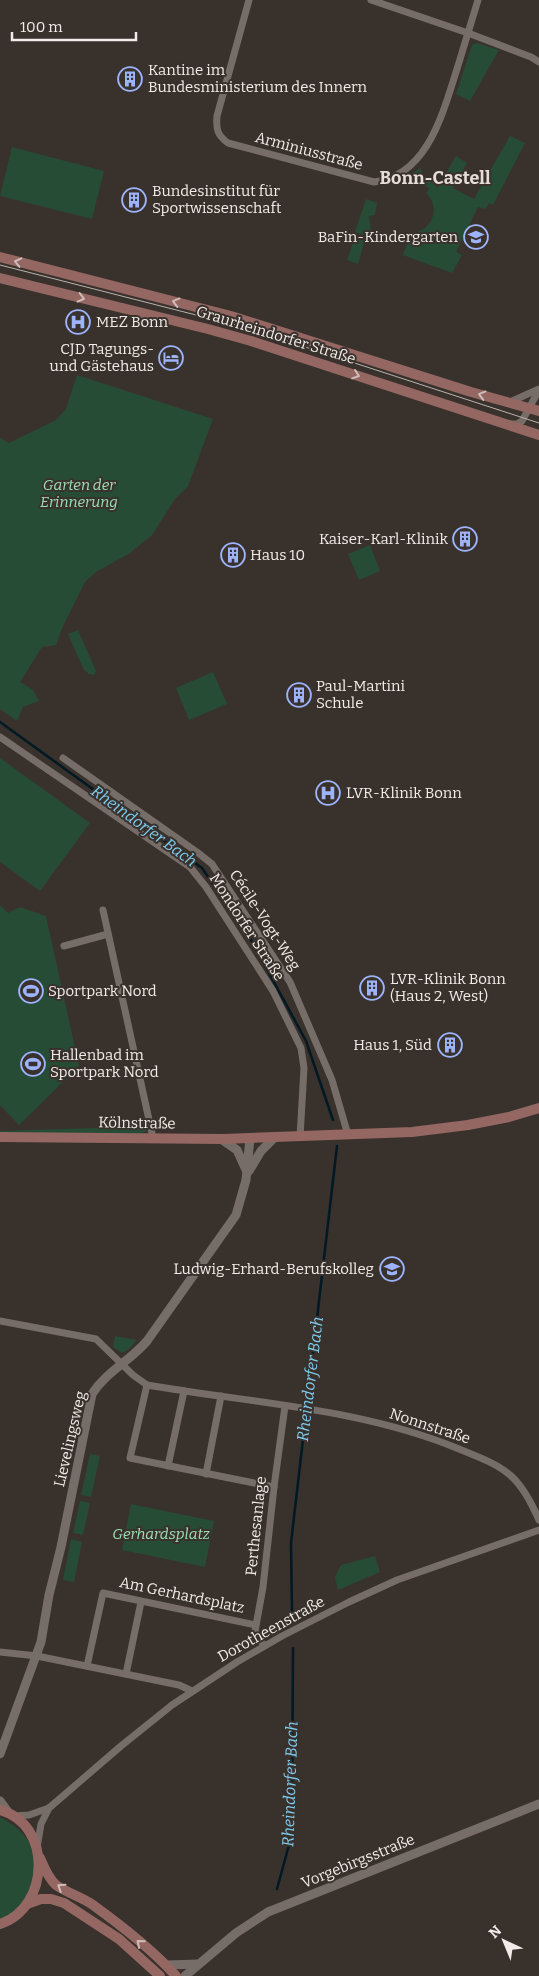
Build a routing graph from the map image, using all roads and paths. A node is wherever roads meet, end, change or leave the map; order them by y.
1 (249, 0) edge
2 (371, 0) edge
3 (478, 0) edge
4 (468, 33) junction
5 (539, 62) edge
6 (0, 257) edge
7 (0, 278) edge
8 (539, 389) edge
9 (508, 402) junction
10 (534, 410) edge
11 (522, 421) junction
12 (505, 423) junction
13 (534, 434) edge
14 (0, 737) edge
15 (63, 758) dead end
16 (103, 910) dead end
17 (108, 934) junction
18 (64, 946) dead end
19 (539, 1108) edge
20 (348, 1135) junction
21 (300, 1137) junction
22 (0, 1138) edge
23 (153, 1138) junction
24 (250, 1138) junction
25 (274, 1138) junction
26 (221, 1139) junction
27 (248, 1173) junction
28 (0, 1321) edge
29 (123, 1364) junction
30 (147, 1385) junction
31 (184, 1391) junction
32 (221, 1396) junction
33 (285, 1406) junction
34 (168, 1466) junction
35 (206, 1474) junction
36 (274, 1487) junction
37 (539, 1520) edge
38 (539, 1530) edge
39 (141, 1602) junction
40 (256, 1625) junction
41 (264, 1646) junction
42 (0, 1652) edge
43 (37, 1656) junction
44 (87, 1666) junction
45 (126, 1674) junction
46 (192, 1692) junction
47 (0, 1754) edge
48 (0, 1801) edge
49 (539, 1804) edge
50 (49, 1808) junction
51 (8, 1812) edge
52 (38, 1853) junction
53 (27, 1904) junction
54 (0, 1924) edge
55 (199, 1964) junction
56 (166, 1965) junction
57 (160, 1976) edge
58 (176, 1976) edge
59 (185, 1976) edge

1 - 4 street, Arminiusstraße
2 - 4 street
3 - 4 street, Arminiusstraße
4 - 5 street
9 -> 6 main road, Graurheindorfer Straße
7 -> 12 main road, Graurheindorfer Straße
8 - 9 street
8 - 10 street
9 - 10 main road, Graurheindorfer Straße
10 - 11 street
11 - 12 street
11 - 13 street
12 - 13 main road, Graurheindorfer Straße
14 - 21 street, Mondorfer Straße
15 - 20 street, Cécile-Vogt-Weg
16 - 17 street
17 - 18 street
17 - 23 street
19 - 20 main road, Kölnstraße
20 - 21 main road, Kölnstraße
21 - 25 main road, Kölnstraße
22 - 23 main road, Kölnstraße
23 - 26 main road, Kölnstraße
24 - 25 main road, Kölnstraße
24 - 26 main road, Kölnstraße
24 - 27 street, Lievelingsweg
25 - 27 street
26 - 27 street
27 - 29 street, Lievelingsweg
28 - 29 street
29 - 30 street
29 - 43 street, Lievelingsweg
30 - 31 street, Nonnstraße
30 - 34 street
31 - 32 street, Nonnstraße
31 - 34 street
32 - 33 street, Nonnstraße
32 - 35 street
33 - 36 street, Perthesanlage
33 - 37 street, Nonnstraße
34 - 35 street
35 - 36 street
36 - 40 street, Perthesanlage
38 - 41 street, Dorotheenstraße
39 - 40 street, Am Gerhardsplatz
39 - 44 street, Am Gerhardsplatz
39 - 45 street
40 - 41 street
41 - 46 street, Dorotheenstraße
42 - 43 street
43 - 44 street
43 - 47 street, Lievelingsweg
44 - 45 street
45 - 46 street
46 - 50 street, Dorotheenstraße
48 - 51 street
49 - 55 street, Vorgebirgsstraße
50 - 51 street, Dorotheenstraße
50 - 52 street, Dorotheenstraße
51 - 52 main road
52 - 53 main road
56 -> 52 main road
53 - 54 main road
53 - 57 main road
55 - 56 street
55 - 59 street, Vorgebirgsstraße
56 - 58 main road

